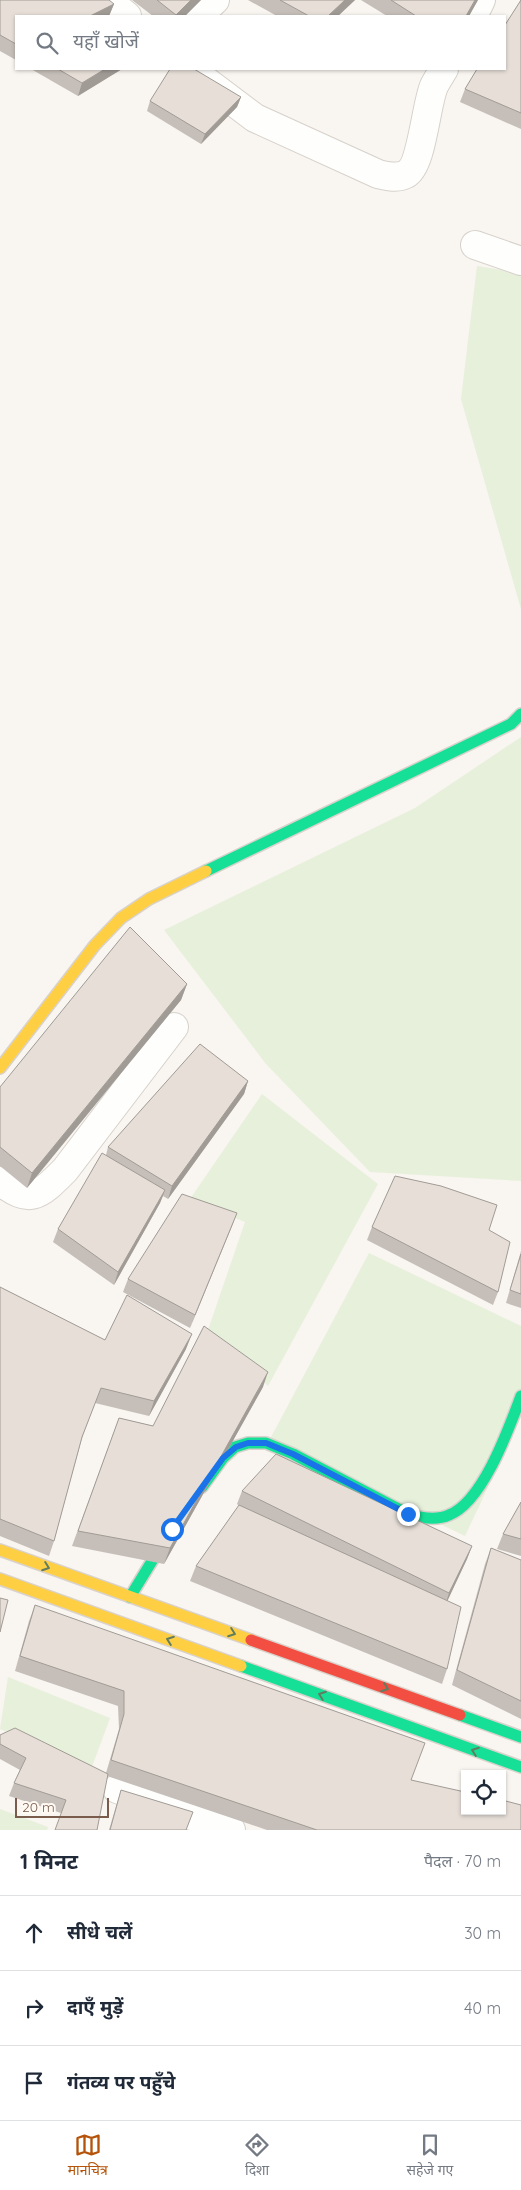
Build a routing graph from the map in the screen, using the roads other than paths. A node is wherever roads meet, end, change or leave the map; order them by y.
1 (108, 0) edge
2 (215, 0) edge
3 (481, 0) edge
4 (126, 15) edge
5 (199, 15) edge
6 (473, 15) edge
7 (191, 70) edge
8 (443, 70) edge
9 (475, 245) dead end
10 (521, 261) edge
11 (521, 714) edge
12 (174, 1028) dead end
13 (0, 1068) edge
14 (0, 1181) edge
15 (521, 1396) edge
16 (195, 1497) edge
17 (177, 1521) edge
18 (7, 1553) edge
19 (4, 1580) edge
20 (130, 1597) junction
21 (0, 1609) edge
22 (521, 1737) edge
23 (521, 1767) edge
24 (117, 1788) dead end
25 (231, 1830) edge

1 - 4 street
2 - 5 street
3 - 6 street
7 - 8 street
9 - 10 street
11 - 13 street
12 - 14 street
15 - 16 street
17 - 20 street
18 - 19 street
18 -> 20 street
19 - 21 street
23 -> 19 street
20 -> 22 street
24 - 25 street

